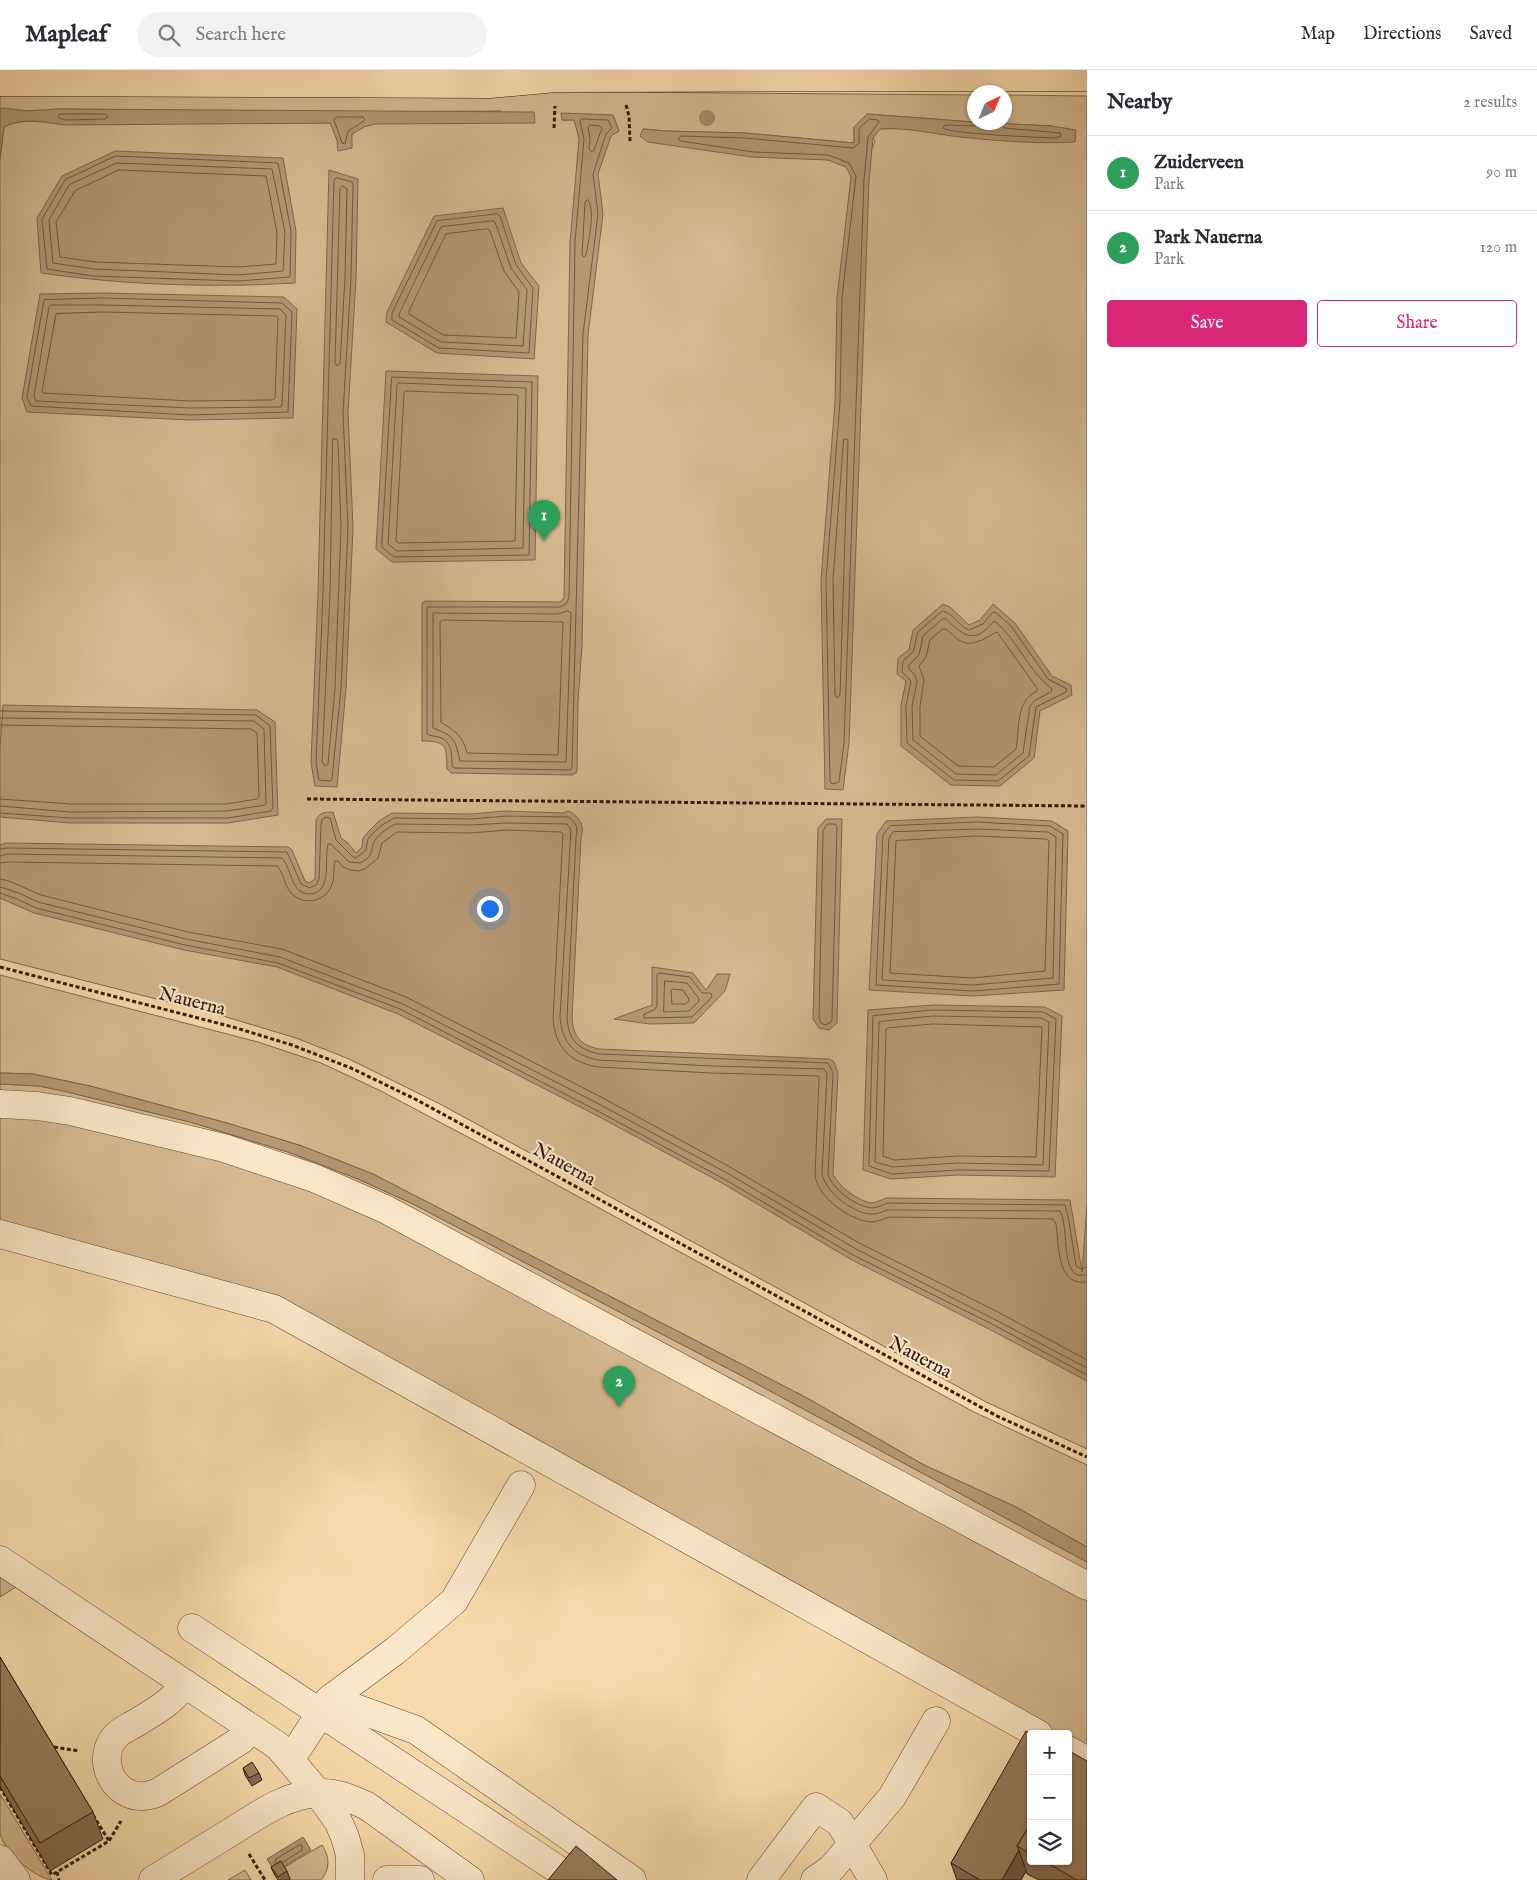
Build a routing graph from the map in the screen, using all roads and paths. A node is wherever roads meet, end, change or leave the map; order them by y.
1 (486, 70) edge
2 (1087, 77) edge
3 (556, 78) junction
4 (0, 82) edge
5 (307, 799) dead end
6 (1087, 806) edge
7 (0, 967) edge
8 (0, 1104) edge
9 (0, 1234) edge
10 (1087, 1457) edge
11 (521, 1485) dead end
12 (0, 1560) edge
13 (1087, 1586) edge
14 (192, 1628) dead end
15 (185, 1684) junction
16 (325, 1706) junction
17 (936, 1721) dead end
18 (250, 1728) junction
19 (1031, 1730) edge
20 (49, 1740) edge
21 (1072, 1752) edge
22 (59, 1756) edge
23 (290, 1760) junction
24 (1087, 1761) edge
25 (0, 1787) edge
26 (318, 1793) junction
27 (136, 1796) junction
28 (89, 1807) edge
29 (109, 1841) junction
30 (853, 1844) junction
31 (0, 1860) edge
32 (556, 1870) edge
33 (57, 1872) junction
34 (16, 1880) edge
35 (59, 1880) edge
36 (153, 1880) edge
37 (350, 1880) edge
38 (387, 1880) edge
39 (420, 1880) edge
40 (470, 1880) edge
41 (632, 1880) edge
42 (761, 1880) edge
43 (815, 1880) edge
44 (873, 1880) edge

1 - 3 main road
2 - 3 main road
3 - 4 main road
5 - 6 path
7 - 10 path, Nauerna
8 - 13 lane
9 - 19 lane
11 - 16 lane
12 - 15 lane
14 - 16 lane
15 - 18 lane
15 - 27 lane
16 - 23 lane
16 - 32 lane
16 - 41 lane
17 - 30 lane
18 - 23 lane
18 - 27 lane
20 - 22 path
21 - 24 lane
23 - 26 lane
25 - 33 path
26 - 36 lane
26 - 37 lane
26 - 40 lane
27 - 29 path
28 - 29 path
29 - 33 path
30 - 42 lane
30 - 43 lane
30 - 44 lane
31 - 34 lane
33 - 35 path
38 - 39 lane

